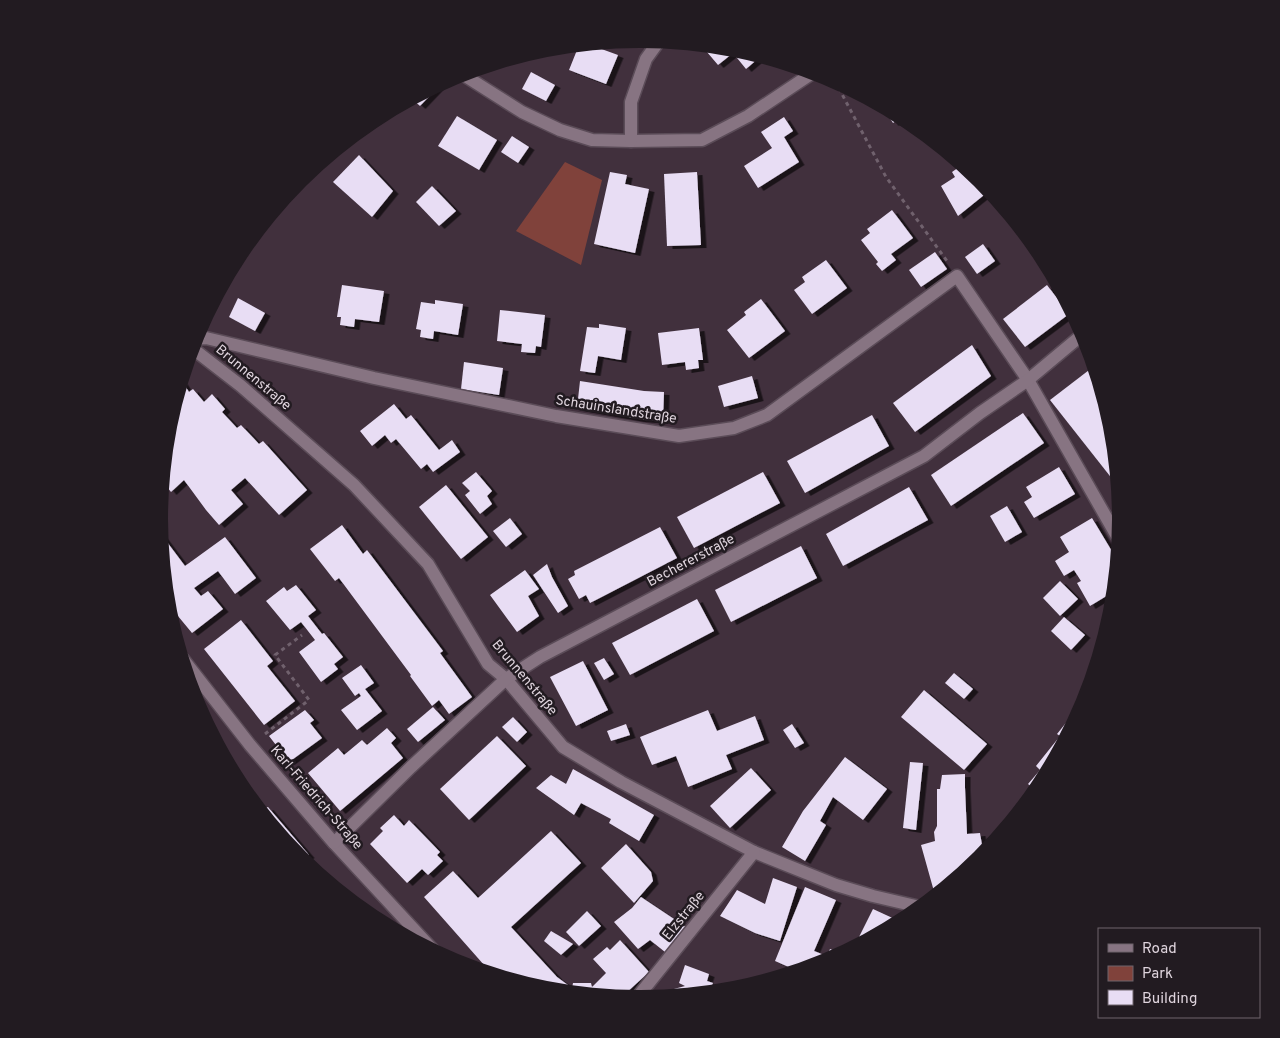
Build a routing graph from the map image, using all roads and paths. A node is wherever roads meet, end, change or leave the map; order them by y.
1 (653, 48) edge
2 (805, 78) edge
3 (470, 79) edge
4 (840, 92) edge
5 (631, 140) junction
6 (957, 276) junction
7 (204, 338) edge
8 (1076, 340) edge
9 (199, 353) edge
10 (1028, 380) junction
11 (1112, 527) edge
12 (302, 635) dead end
13 (195, 675) edge
14 (506, 679) junction
15 (250, 745) junction
16 (334, 842) junction
17 (754, 852) junction
18 (911, 905) edge
19 (420, 936) edge
20 (643, 990) edge

1 - 5 street
2 - 5 street
3 - 5 street
4 - 6 path
6 - 7 street, Schauinslandstraße
6 - 10 street
8 - 10 street, Bechererstraße
9 - 14 street, Brunnenstraße
10 - 11 street
10 - 14 street, Bechererstraße
12 - 15 path
13 - 15 street, Karl-Friedrich-Straße
14 - 16 street, Bechererstraße
14 - 17 street, Brunnenstraße
15 - 16 street, Karl-Friedrich-Straße
16 - 19 street, Karl-Friedrich-Straße
17 - 18 street, Brunnenstraße
17 - 20 street, Elzstraße

